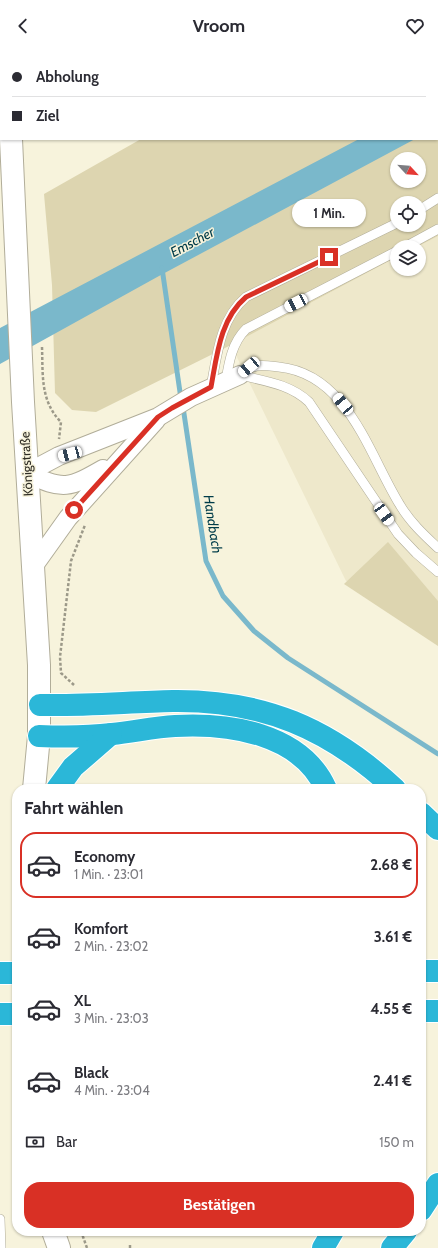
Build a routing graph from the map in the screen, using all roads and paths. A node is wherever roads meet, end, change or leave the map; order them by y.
1 (11, 140) edge
2 (438, 198) edge
3 (426, 206) edge
4 (390, 226) edge
5 (438, 229) edge
6 (418, 240) edge
7 (390, 255) edge
8 (225, 381) junction
9 (44, 385) dead end
10 (165, 412) junction
11 (61, 422) dead end
12 (117, 461) junction
13 (27, 473) junction
14 (74, 510) junction
15 (438, 548) edge
16 (33, 568) junction
17 (438, 572) edge
18 (78, 687) dead end
19 (40, 705) junction
20 (111, 734) junction
21 (38, 736) junction
22 (34, 784) edge
23 (61, 784) edge
24 (322, 784) edge
25 (389, 784) edge
26 (426, 818) edge
27 (438, 829) edge
28 (426, 970) edge
29 (438, 971) edge
30 (0, 973) edge
31 (12, 973) edge
32 (426, 1011) edge
33 (438, 1011) edge
34 (0, 1014) edge
35 (12, 1014) edge
36 (438, 1184) edge
37 (426, 1202) edge
38 (0, 1219) edge
39 (50, 1236) edge
40 (53, 1236) edge
41 (83, 1236) edge
42 (330, 1236) edge
43 (402, 1236) edge
44 (130, 1244) dead end
45 (1, 1248) edge
46 (47, 1248) edge
47 (59, 1248) edge
48 (87, 1248) edge
49 (130, 1248) edge
50 (323, 1248) edge
51 (392, 1248) edge

1 - 13 main road, Königstraße
2 - 3 lane
4 - 8 lane
5 - 6 lane
7 - 8 lane
8 - 10 street
8 - 15 lane
8 - 17 lane
9 - 11 path
10 - 12 street
10 - 13 street
12 - 13 street
12 - 14 street
13 - 16 main road, Königstraße
14 - 16 street
14 - 18 path
16 - 19 main road, Königstraße
19 - 21 main road, Königstraße
19 - 25 highway
20 - 21 highway
20 - 23 highway
20 - 24 highway
21 - 22 main road, Königstraße
26 - 27 highway
28 - 29 highway
30 - 31 highway
32 - 33 highway
34 - 35 highway
36 - 37 highway
38 - 45 lane
39 - 46 main road
40 - 47 main road
41 - 48 path
42 - 50 highway
43 - 51 highway
44 - 49 path

